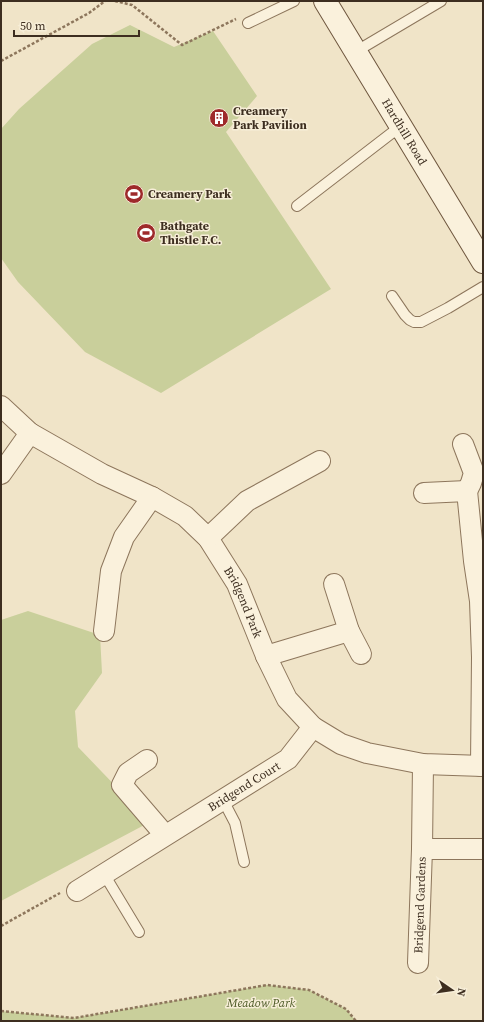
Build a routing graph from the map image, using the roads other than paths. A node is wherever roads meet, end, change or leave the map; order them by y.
1 (294, 1) edge
2 (325, 1) edge
3 (441, 1) edge
4 (248, 23) dead end
5 (356, 52) junction
6 (406, 134) junction
7 (297, 206) dead end
8 (483, 262) edge
9 (483, 287) edge
10 (392, 296) dead end
11 (1, 406) edge
12 (30, 433) junction
13 (463, 444) dead end
14 (320, 461) dead end
15 (1, 474) edge
16 (467, 491) junction
17 (424, 493) dead end
18 (152, 498) junction
19 (208, 538) junction
20 (334, 584) dead end
21 (104, 631) dead end
22 (349, 631) junction
23 (361, 654) dead end
24 (266, 656) junction
25 (313, 727) junction
26 (147, 760) dead end
27 (423, 764) junction
28 (482, 766) edge
29 (223, 800) junction
30 (165, 836) junction
31 (422, 848) junction
32 (483, 849) edge
33 (244, 862) dead end
34 (104, 874) junction
35 (77, 891) road end
36 (139, 932) dead end
37 (418, 962) dead end

1 - 4 lane
2 - 5 main road, Hardhill Road
3 - 5 lane
5 - 6 main road, Hardhill Road
6 - 7 lane
6 - 8 main road, Hardhill Road
9 - 10 lane
11 - 12 street, Bridgend Park
12 - 15 street
12 - 18 street, Bridgend Park
13 - 16 street
14 - 19 street
16 - 17 street
16 - 28 street
18 - 19 street, Bridgend Park
18 - 21 street
19 - 24 street, Bridgend Park
20 - 22 street
22 - 23 street
22 - 24 street
24 - 25 street, Bridgend Park
25 - 27 street, Bridgend Park
25 - 29 street, Bridgend Court
26 - 30 street
27 - 28 street, Bridgend Park
27 - 31 street, Bridgend Gardens
29 - 30 street, Bridgend Court
29 - 33 lane
30 - 34 street, Bridgend Court
31 - 32 street, Bridgend Gardens
31 - 37 street, Bridgend Gardens
34 - 35 street, Bridgend Court
34 - 36 lane

